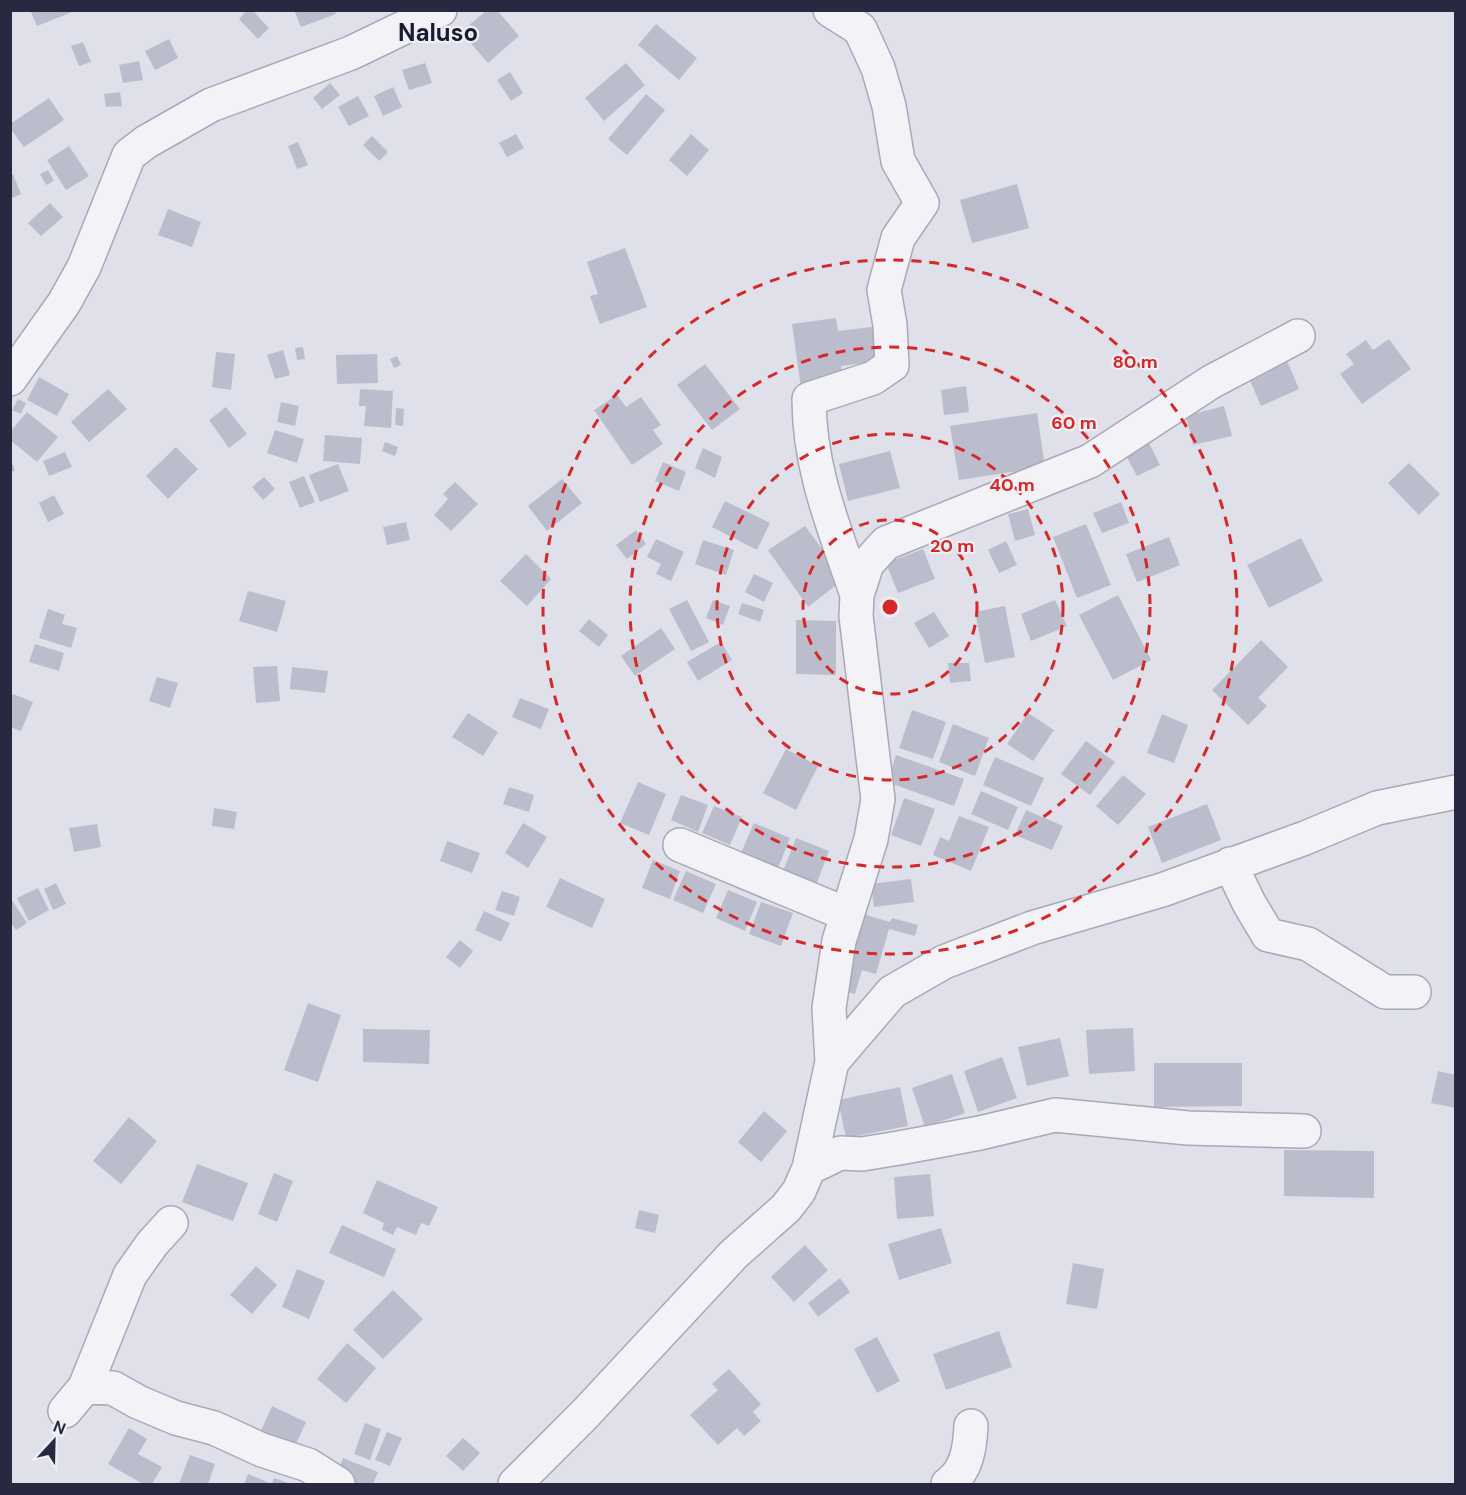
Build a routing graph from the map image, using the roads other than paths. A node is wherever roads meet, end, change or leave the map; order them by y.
1 (440, 10) edge
2 (830, 10) edge
3 (1298, 336) dead end
4 (10, 379) edge
5 (857, 595) junction
6 (1455, 792) edge
7 (680, 846) dead end
8 (1230, 864) junction
9 (846, 914) junction
10 (1414, 993) dead end
11 (832, 1062) junction
12 (1304, 1131) dead end
13 (809, 1168) junction
14 (171, 1223) dead end
15 (971, 1426) dead end
16 (338, 1485) edge
17 (515, 1485) edge
18 (948, 1485) edge

1 - 4 street
2 - 5 street
3 - 5 street
5 - 9 street
6 - 8 street
7 - 9 street
8 - 10 street
8 - 11 street
9 - 11 street
11 - 13 street
12 - 13 street
13 - 17 street
14 - 16 street
15 - 18 street

